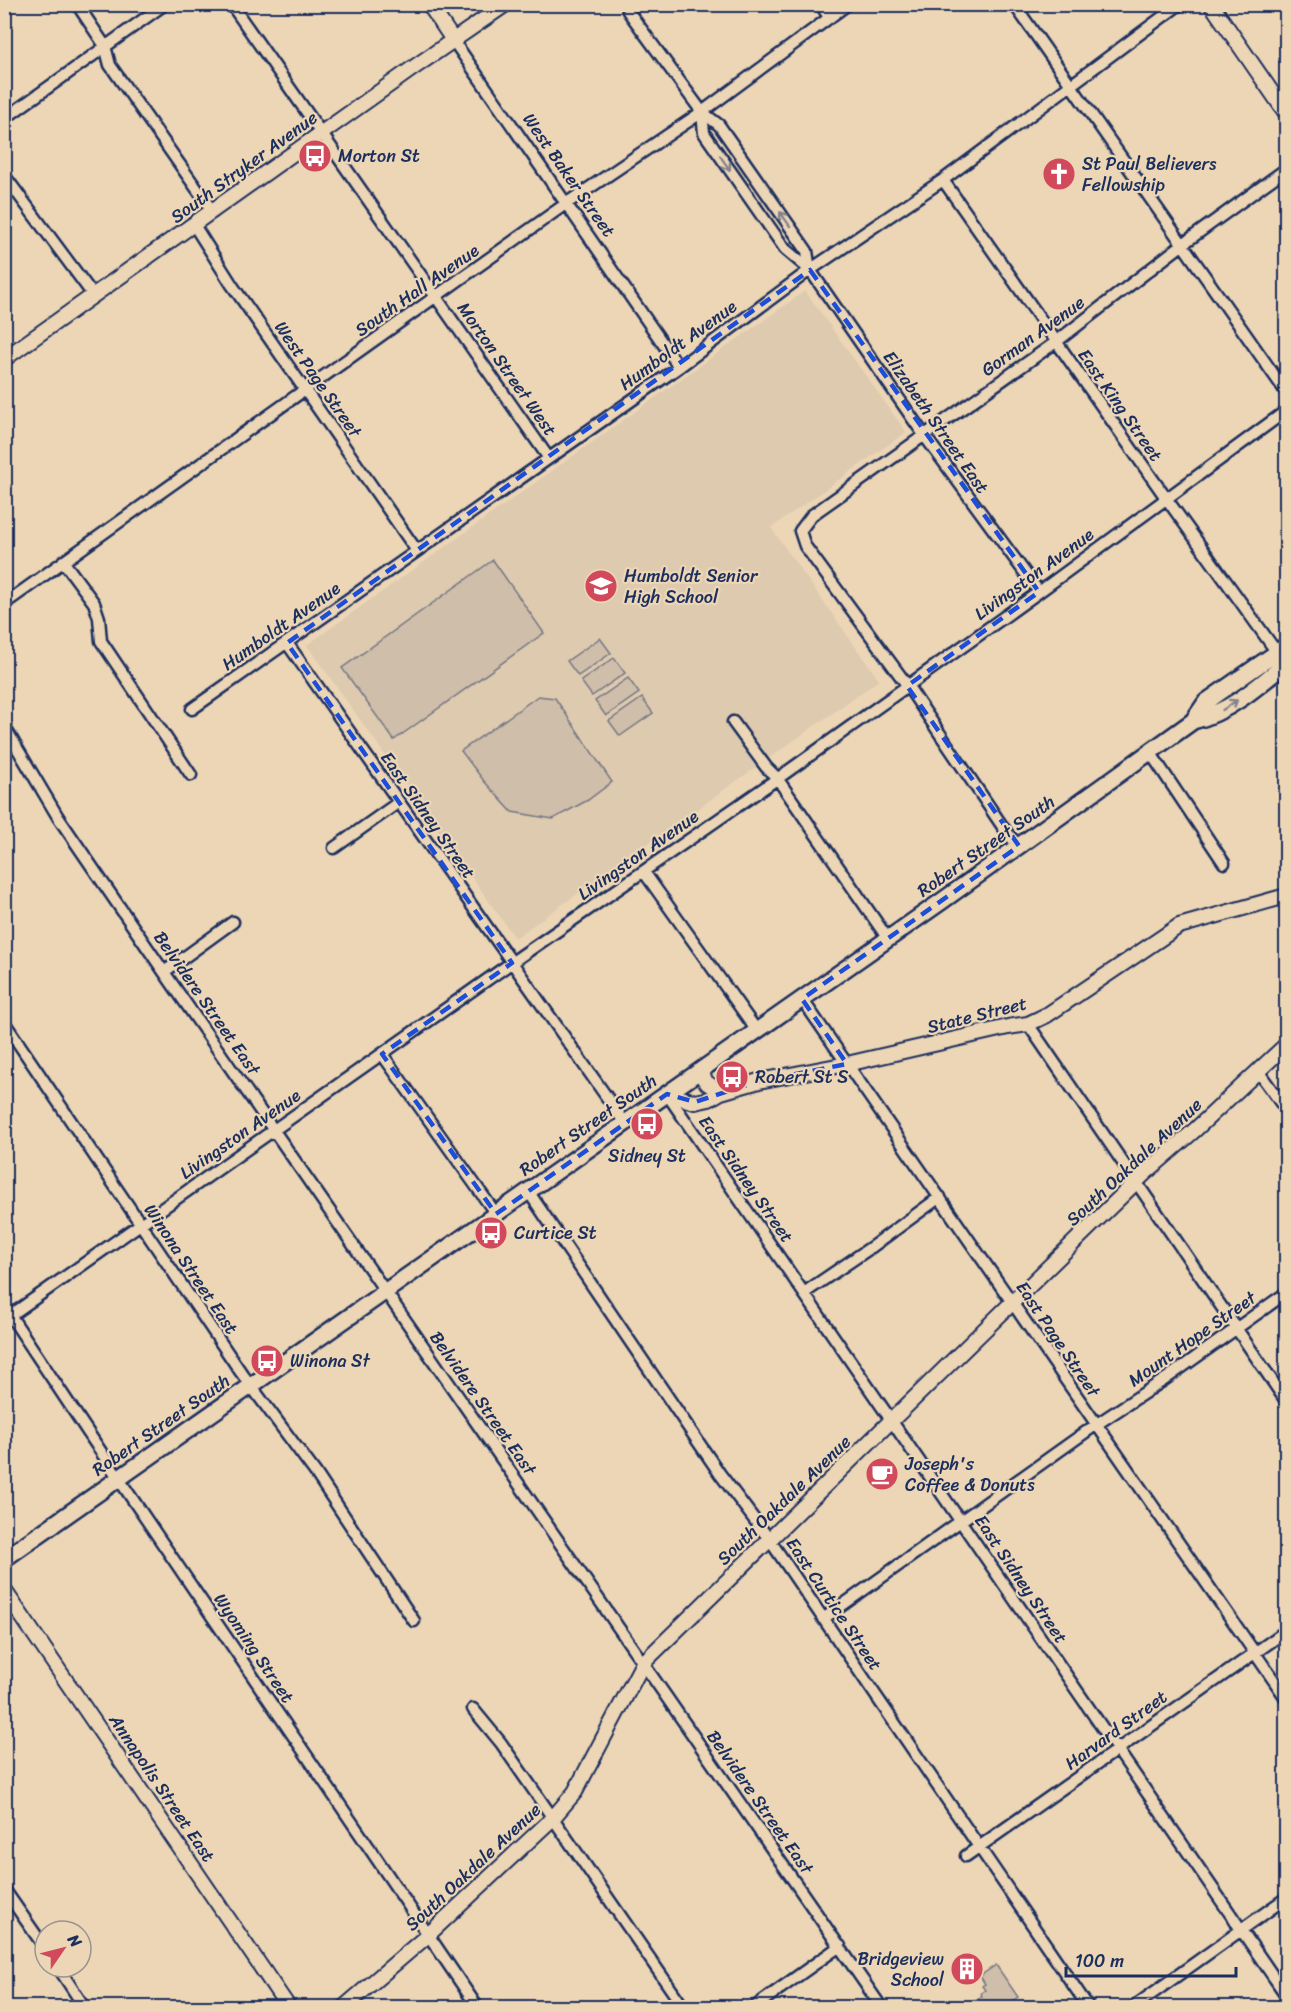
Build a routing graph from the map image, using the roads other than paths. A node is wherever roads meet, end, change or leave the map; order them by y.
1 (78, 4) edge
2 (165, 4) edge
3 (231, 4) edge
4 (429, 4) edge
5 (506, 4) edge
6 (820, 4) edge
7 (848, 4) edge
8 (1014, 4) edge
9 (1180, 4) edge
10 (1210, 4) edge
11 (628, 11) dead end
12 (830, 18) junction
13 (453, 40) junction
14 (105, 46) junction
15 (1070, 84) junction
16 (702, 112) junction
17 (1287, 113) edge
18 (4, 119) edge
19 (322, 133) junction
20 (1287, 169) edge
21 (4, 176) edge
22 (942, 180) junction
23 (567, 203) junction
24 (213, 212) junction
25 (194, 225) junction
26 (1183, 244) junction
27 (810, 270) junction
28 (93, 295) junction
29 (436, 296) junction
30 (1056, 342) junction
31 (4, 359) edge
32 (679, 367) junction
33 (305, 389) junction
34 (1287, 392) edge
35 (1287, 411) edge
36 (924, 435) junction
37 (548, 457) junction
38 (1166, 498) junction
39 (417, 551) junction
40 (63, 561) junction
41 (1039, 592) junction
42 (4, 604) edge
43 (1287, 637) edge
44 (287, 643) junction
45 (1280, 647) edge
46 (1287, 663) edge
47 (1287, 672) edge
48 (1264, 681) junction
49 (907, 686) junction
50 (192, 709) dead end
51 (1193, 721) junction
52 (733, 722) dead end
53 (4, 726) edge
54 (1150, 752) junction
55 (191, 776) dead end
56 (777, 778) junction
57 (399, 802) junction
58 (1019, 846) junction
59 (334, 848) dead end
60 (1224, 863) dead end
61 (644, 872) junction
62 (1287, 896) edge
63 (233, 922) dead end
64 (888, 939) junction
65 (512, 963) junction
66 (164, 972) junction
67 (802, 999) junction
68 (4, 1022) edge
69 (1028, 1024) junction
70 (757, 1031) junction
71 (1287, 1045) edge
72 (382, 1054) junction
73 (847, 1064) junction
74 (699, 1071) junction
75 (1258, 1071) junction
76 (721, 1092) junction
77 (667, 1094) junction
78 (1287, 1110) edge
79 (625, 1123) junction
80 (275, 1130) junction
81 (1136, 1182) junction
82 (528, 1191) junction
83 (940, 1197) junction
84 (496, 1214) junction
85 (141, 1223) junction
86 (386, 1291) junction
87 (804, 1293) junction
88 (1287, 1293) edge
89 (1013, 1302) junction
90 (7, 1314) edge
91 (1236, 1328) junction
92 (251, 1386) junction
93 (1287, 1401) edge
94 (892, 1421) junction
95 (1097, 1424) junction
96 (119, 1478) junction
97 (961, 1521) junction
98 (770, 1539) junction
99 (4, 1559) edge
100 (4, 1590) edge
101 (823, 1619) junction
102 (414, 1621) dead end
103 (1287, 1631) edge
104 (1256, 1653) junction
105 (643, 1663) junction
106 (1287, 1698) edge
107 (473, 1708) dead end
108 (1118, 1750) junction
109 (552, 1819) junction
110 (979, 1846) junction
111 (966, 1856) dead end
112 (4, 1889) edge
113 (1287, 1898) edge
114 (33, 1931) edge
115 (1242, 1931) junction
116 (428, 1935) junction
117 (840, 1946) junction
118 (66, 1979) edge
119 (1287, 1995) edge
120 (85, 2007) edge
121 (289, 2007) edge
122 (343, 2007) edge
123 (478, 2007) edge
124 (684, 2007) edge
125 (753, 2007) edge
126 (882, 2007) edge
127 (1089, 2007) edge
128 (1132, 2007) edge

1 - 14 street
2 - 14 street
3 - 19 street, Morton Street West
4 - 13 street, West Baker Street
5 - 13 street, South Stryker Avenue
6 - 12 street
7 - 12 street, South Hall Avenue
8 - 15 street
9 - 15 street, Humboldt Avenue
10 - 17 street
11 - 16 street, Elizabeth Street East
12 - 16 street, South Hall Avenue
13 - 19 street, South Stryker Avenue
13 - 23 street, West Baker Street
14 - 18 street
14 - 24 street
15 - 22 street, Humboldt Avenue
15 - 26 street
16 - 23 street, South Hall Avenue
27 -> 16 street, Elizabeth Street East
16 -> 27 street, Elizabeth Street East
19 - 24 street, South Stryker Avenue
19 - 29 street, Morton Street West
20 - 26 street, Gorman Avenue
21 - 28 street
22 - 27 street, Humboldt Avenue
22 - 30 street, East King Street
23 - 29 street, South Hall Avenue
23 - 32 street, West Baker Street
24 - 25 street, South Stryker Avenue
25 - 28 street, South Stryker Avenue
25 - 33 street, West Page Street
26 - 30 street, Gorman Avenue
26 - 34 street
27 - 32 street, Humboldt Avenue
27 - 36 street, Elizabeth Street East
28 - 31 street, South Stryker Avenue
29 - 33 street, South Hall Avenue
29 - 37 street, Morton Street West
30 - 36 street, Gorman Avenue
30 - 38 street, East King Street
32 - 37 street, Humboldt Avenue
33 - 39 street, West Page Street
33 - 40 street, South Hall Avenue
35 - 38 street, Livingston Avenue
36 - 41 street, Elizabeth Street East
36 - 49 street, Gorman Avenue
37 - 39 street, Humboldt Avenue
38 - 41 street, Livingston Avenue
38 - 45 street, East King Street
39 - 44 street, Humboldt Avenue
40 - 42 street, South Hall Avenue
40 - 55 street
41 - 49 street, Livingston Avenue
43 - 45 main road, Robert Street South
44 - 50 street, Humboldt Avenue
44 - 57 street, East Sidney Street
45 - 51 main road, Robert Street South
46 - 48 main road, Robert Street South
47 - 48 main road
51 -> 48 main road, Robert Street South
49 - 56 street, Livingston Avenue
49 - 58 street
51 - 54 main road, Robert Street South
52 - 56 street
53 - 66 street, Belvidere Street East
54 - 58 main road, Robert Street South
54 - 60 street
56 - 61 street, Livingston Avenue
56 - 64 street
57 - 59 street
57 - 65 street, East Sidney Street
58 - 64 main road, Robert Street South
61 - 65 street, Livingston Avenue
61 - 70 street
62 - 69 street, State Street
63 - 66 street
64 - 67 main road, Robert Street South
65 - 72 street, Livingston Avenue
65 - 79 street, East Sidney Street
66 - 80 street, Belvidere Street East
67 - 70 main road, Robert Street South
67 - 73 street, East Page Street
68 - 85 street, Winona Street East
69 - 73 street, State Street
69 - 81 street
70 - 74 main road, Robert Street South
71 - 75 street, South Oakdale Avenue
72 - 80 street, Livingston Avenue
72 - 84 street
73 - 76 street, State Street
73 - 83 street, East Page Street
74 - 76 street
74 - 77 main road, Robert Street South
75 - 78 street
75 - 81 street, South Oakdale Avenue
76 - 77 street, State Street
77 - 79 main road, Robert Street South
77 - 87 street, East Sidney Street
79 - 82 main road, Robert Street South
80 - 85 street, Livingston Avenue
80 - 86 street, Belvidere Street East
81 - 89 street, South Oakdale Avenue
81 - 91 street
82 - 84 main road, Robert Street South
82 - 98 street, East Curtice Street
83 - 87 street
83 - 89 street, East Page Street
84 - 86 main road, Robert Street South
85 - 90 street, Livingston Avenue
85 - 92 street, Winona Street East
86 - 92 main road, Robert Street South
86 - 105 street, Belvidere Street East
87 - 94 street, East Sidney Street
88 - 91 street, Mount Hope Street
89 - 94 street, South Oakdale Avenue
89 - 95 street, East Page Street
90 - 96 street, Wyoming Street
91 - 93 street
91 - 95 street, Mount Hope Street
92 - 96 main road, Robert Street South
92 - 102 street, Winona Street East
94 - 97 street, East Sidney Street
94 - 98 street, South Oakdale Avenue
95 - 97 street, Mount Hope Street
95 - 104 street, East Page Street
96 - 99 main road, Robert Street South
96 - 116 street, Wyoming Street
97 - 101 street, Mount Hope Street
97 - 108 street, East Sidney Street
98 - 101 street, East Curtice Street
98 - 105 street, South Oakdale Avenue
100 - 121 street, Annapolis Street East
101 - 110 street, East Curtice Street
103 - 104 street, Harvard Street
104 - 106 street, East Page Street
104 - 108 street, Harvard Street
105 - 109 street, South Oakdale Avenue
105 - 117 street, Belvidere Street East
107 - 109 street
108 - 110 street, Harvard Street
108 - 115 street, East Sidney Street
109 - 116 street, South Oakdale Avenue
109 - 124 street
110 - 111 street, Harvard Street
110 - 127 street, East Curtice Street
112 - 114 street
113 - 115 street
115 - 119 street, East Sidney Street
115 - 128 street
116 - 122 street, South Oakdale Avenue
116 - 123 street, Wyoming Street
117 - 125 street
117 - 126 street, Belvidere Street East
118 - 120 street

